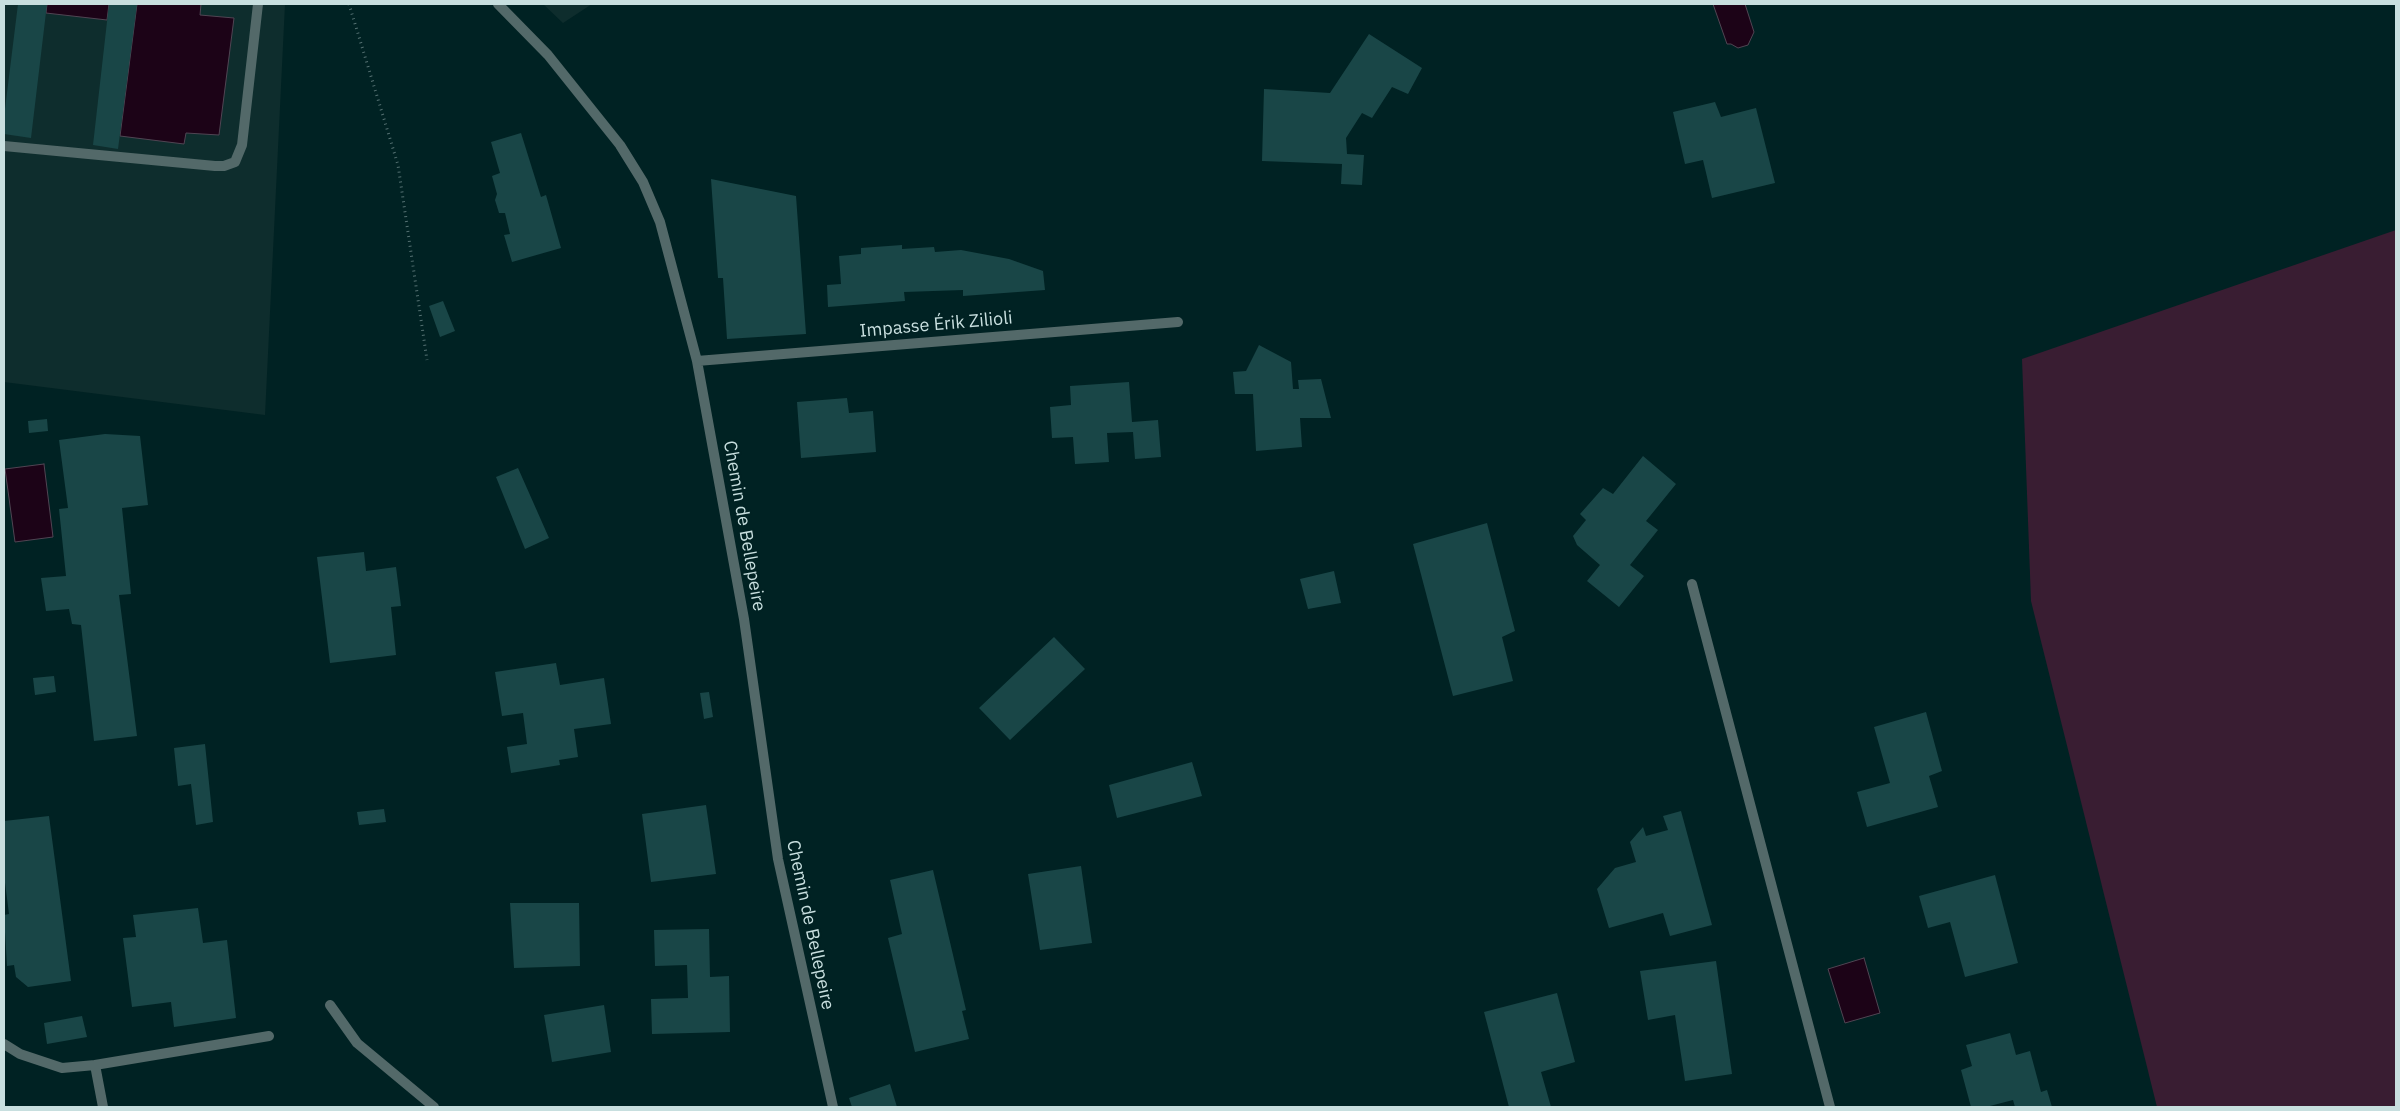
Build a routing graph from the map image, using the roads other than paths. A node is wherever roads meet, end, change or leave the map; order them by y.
1 (258, 4) edge
2 (498, 4) edge
3 (4, 146) edge
4 (1178, 322) dead end
5 (697, 361) junction
6 (1692, 584) dead end
7 (330, 1005) dead end
8 (268, 1036) dead end
9 (4, 1044) edge
10 (95, 1065) junction
11 (103, 1107) edge
12 (434, 1107) edge
13 (833, 1107) edge
14 (1830, 1107) edge

1 - 3 street
2 - 5 street, Chemin de Bellepeire
4 - 5 street, Impasse Érik Zilioli
5 - 13 street, Chemin de Bellepeire
6 - 14 street
7 - 12 street
8 - 10 street
9 - 10 street
10 - 11 street

